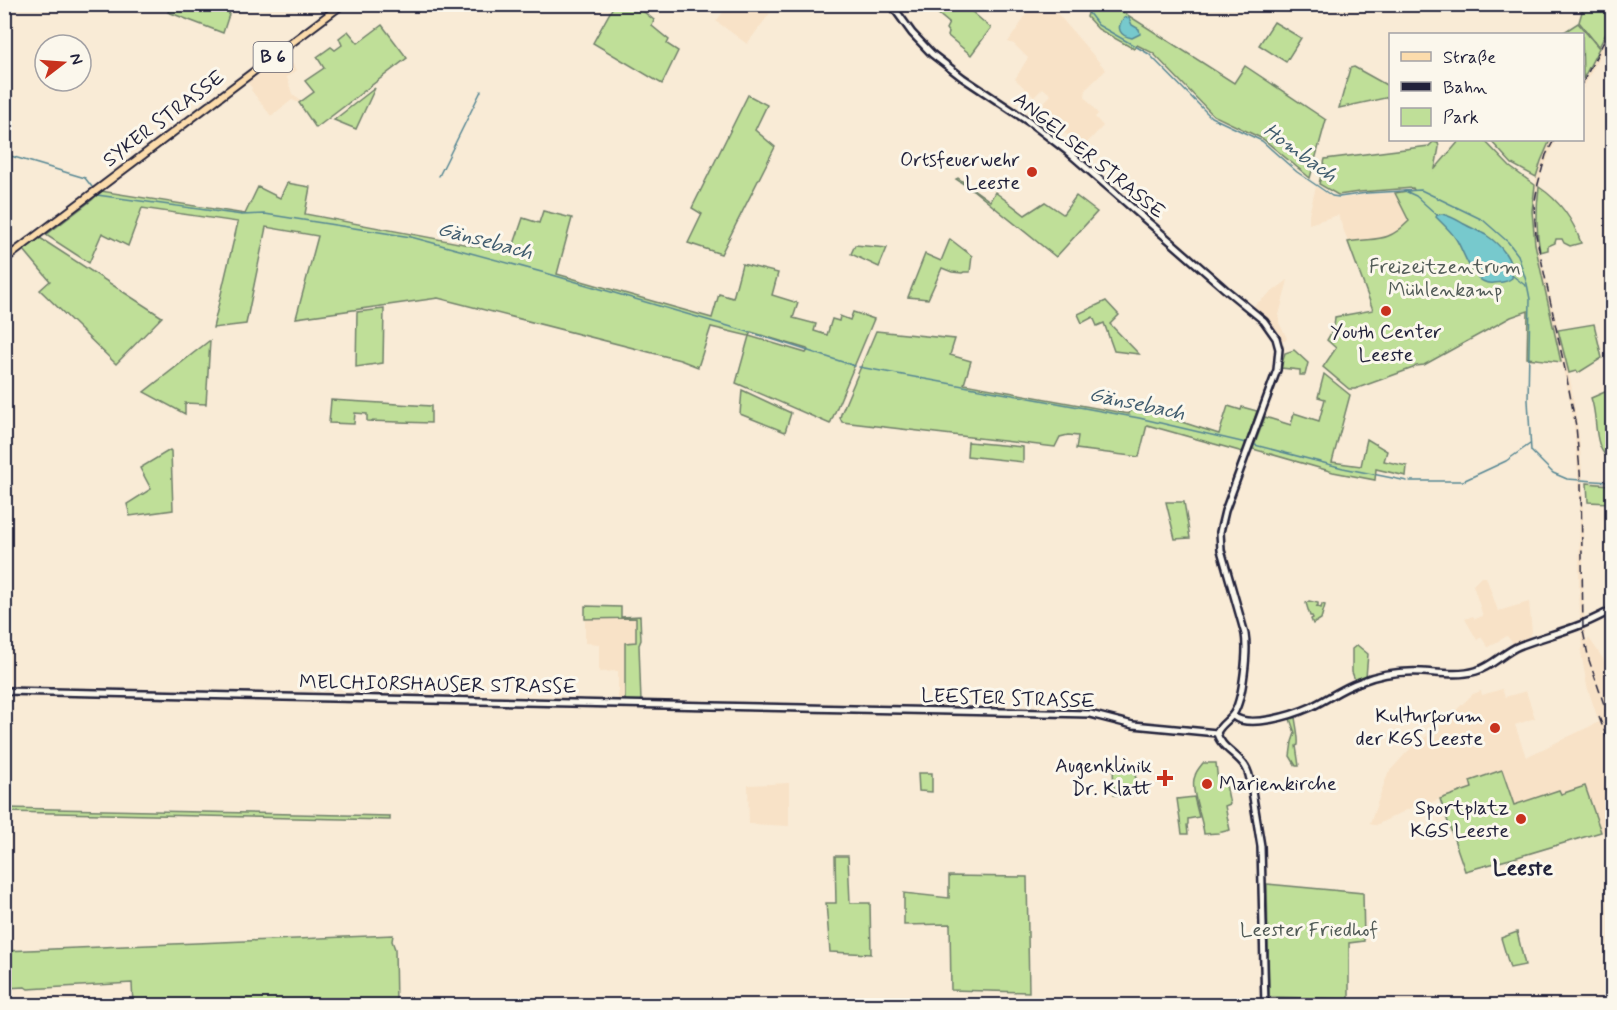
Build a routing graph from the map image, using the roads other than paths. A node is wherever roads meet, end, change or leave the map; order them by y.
1 (343, 4) edge
2 (891, 4) edge
3 (4, 260) edge
4 (1612, 610) edge
5 (4, 691) edge
6 (871, 710) joint
7 (1233, 716) junction
8 (1217, 733) junction
9 (1265, 1005) edge

1 - 3 main road, SYKER STRASSE / B 6
2 - 7 street, ANGELSER STRASSE
4 - 7 street
5 - 6 street, MELCHIORSHAUSER STRASSE
6 - 8 street, LEESTER STRASSE
7 - 8 street
8 - 9 street

